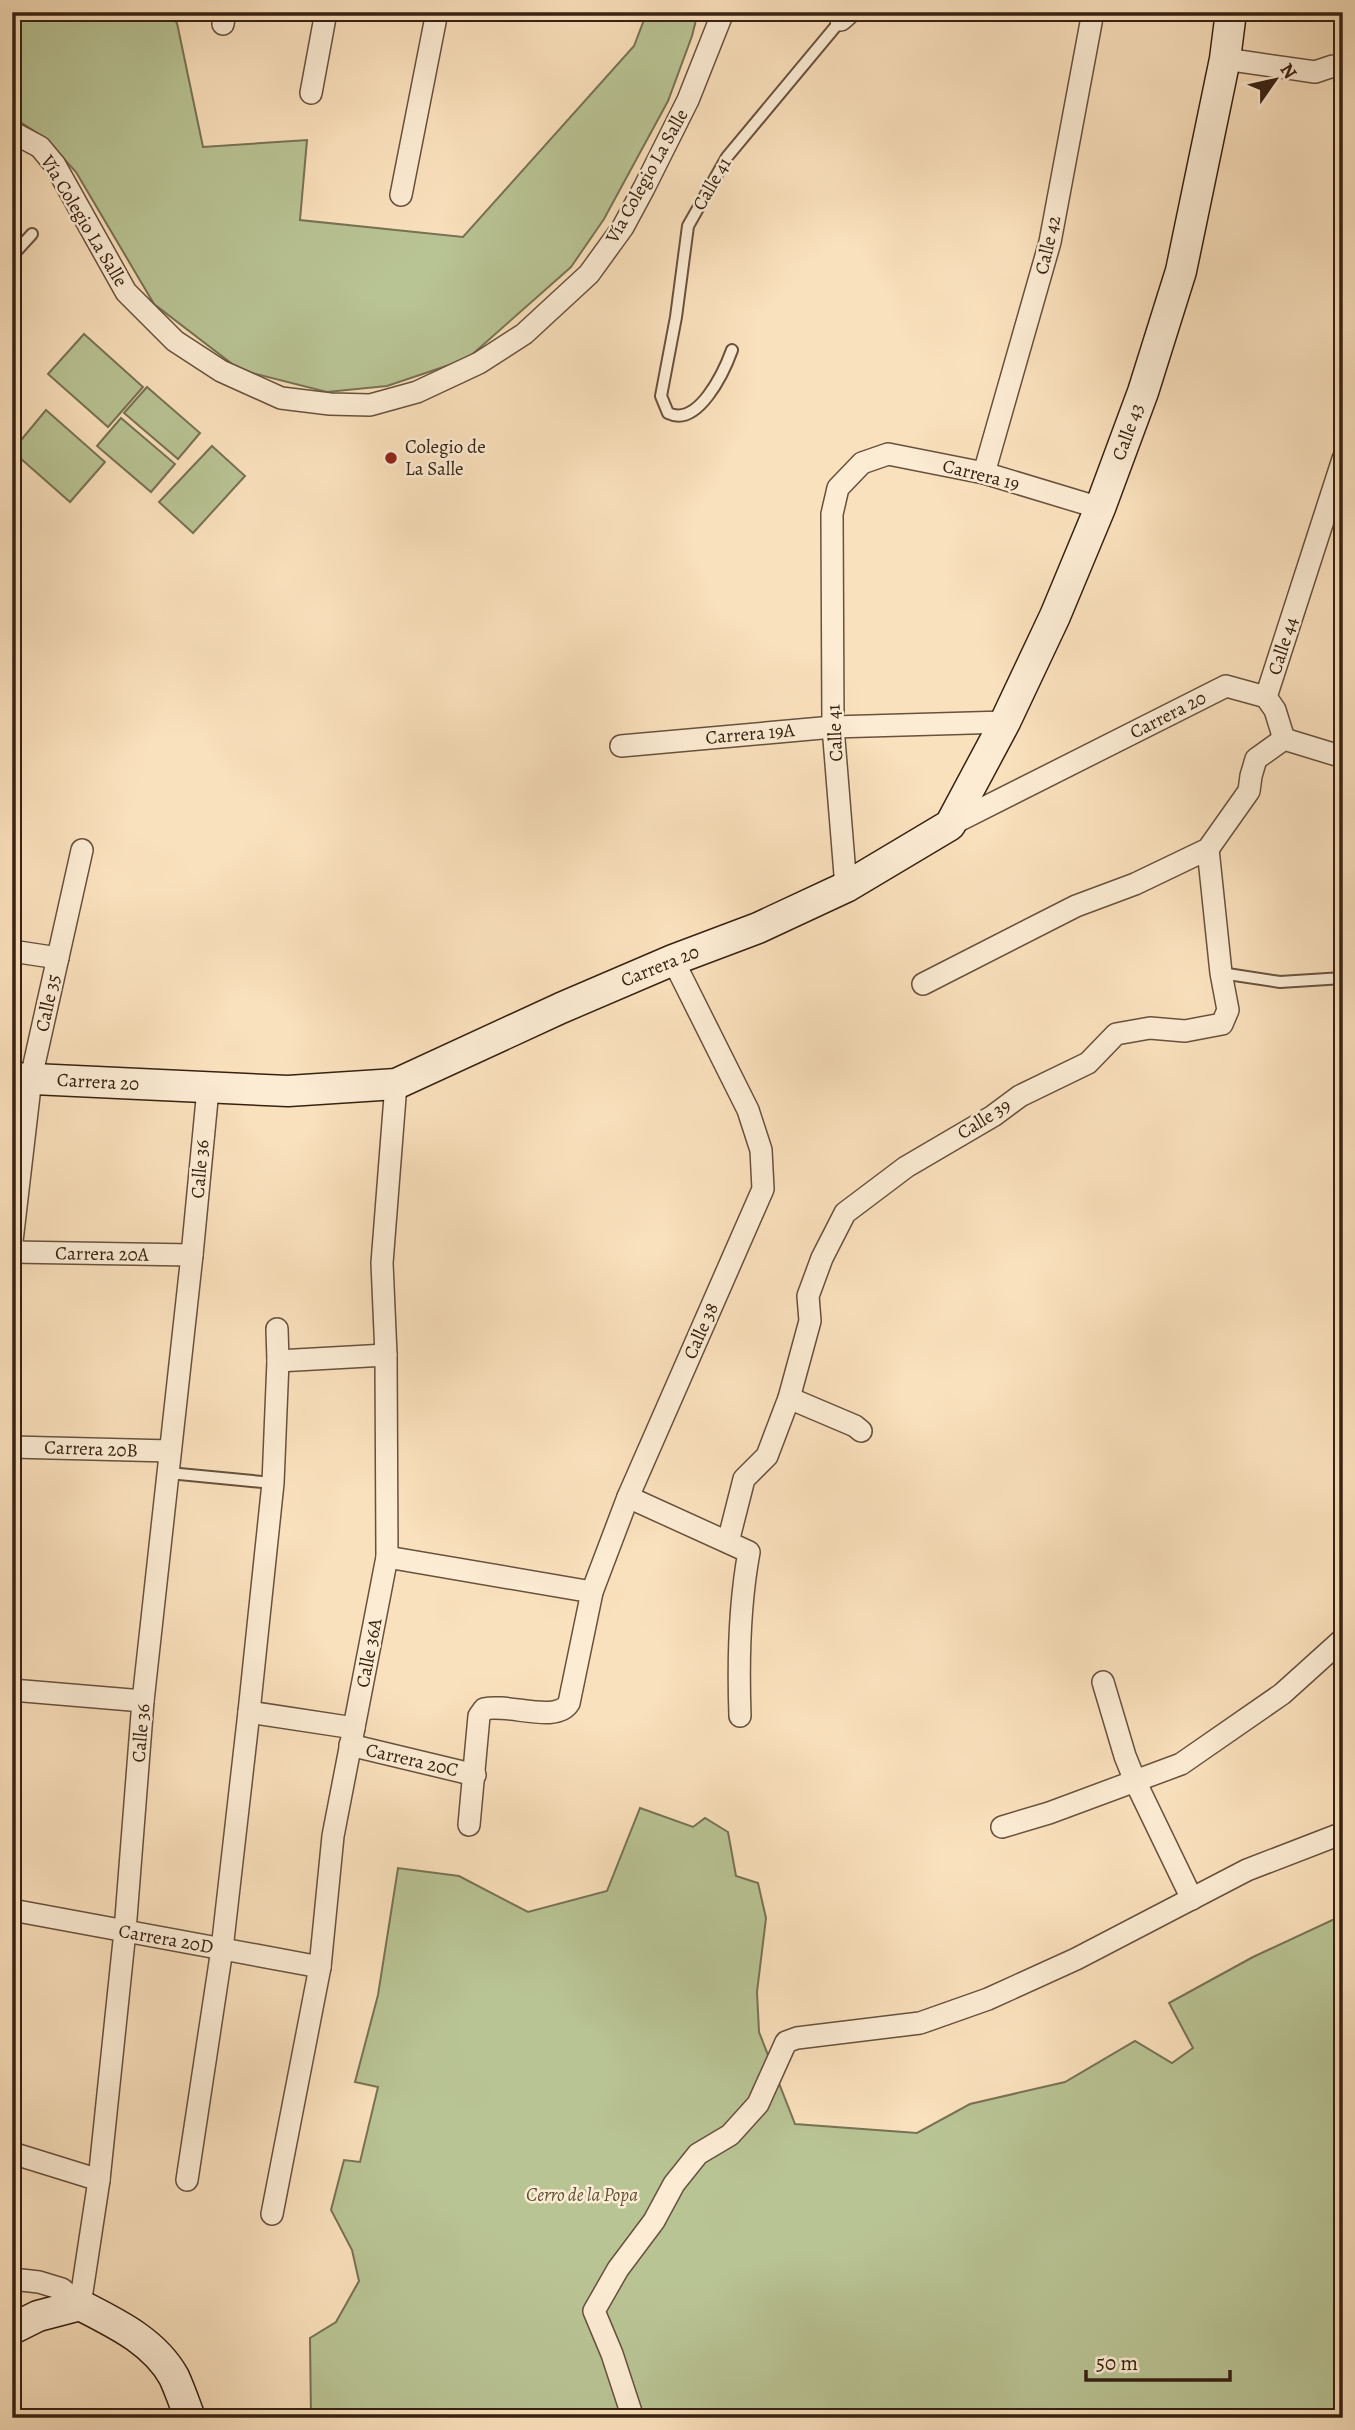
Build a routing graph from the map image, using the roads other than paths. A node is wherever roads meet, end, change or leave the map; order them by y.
1 (327, 12) edge
2 (437, 12) edge
3 (723, 12) edge
4 (1093, 12) edge
5 (1231, 12) edge
6 (846, 16) edge
7 (1225, 59) junction
8 (1343, 67) edge
9 (311, 93) dead end
10 (12, 132) edge
11 (401, 195) dead end
12 (32, 234) dead end
13 (12, 256) edge
14 (732, 350) dead end
15 (1343, 459) edge
16 (862, 463) joint
17 (984, 473) junction
18 (1100, 508) junction
19 (1266, 697) junction
20 (1005, 722) junction
21 (832, 727) junction
22 (1284, 738) junction
23 (621, 746) dead end
24 (1343, 757) edge
25 (950, 825) junction
26 (1208, 849) junction
27 (82, 850) dead end
28 (846, 887) junction
29 (12, 951) edge
30 (58, 958) junction
31 (673, 960) junction
32 (1221, 972) junction
33 (1343, 978) edge
34 (923, 984) dead end
35 (22, 1078) edge
36 (396, 1084) junction
37 (208, 1089) junction
38 (12, 1241) edge
39 (12, 1252) edge
40 (192, 1255) junction
41 (277, 1329) dead end
42 (386, 1355) junction
43 (278, 1360) junction
44 (789, 1398) junction
45 (861, 1431) dead end
46 (12, 1447) edge
47 (169, 1462) junction
48 (273, 1483) junction
49 (628, 1497) junction
50 (728, 1542) junction
51 (387, 1557) junction
52 (593, 1592) junction
53 (1343, 1639) edge
54 (1103, 1682) dead end
55 (12, 1690) edge
56 (143, 1701) junction
57 (250, 1712) junction
58 (740, 1716) dead end
59 (352, 1737) junction
60 (475, 1775) junction
61 (1135, 1781) junction
62 (469, 1825) dead end
63 (1002, 1827) dead end
64 (1343, 1833) edge
65 (1192, 1899) junction
66 (12, 1910) edge
67 (125, 1931) junction
68 (222, 1949) junction
69 (320, 1967) junction
70 (12, 2153) edge
71 (99, 2180) junction
72 (187, 2180) dead end
73 (272, 2214) dead end
74 (12, 2279) edge
75 (80, 2305) junction
76 (12, 2329) edge
77 (190, 2418) edge
78 (633, 2418) edge

1 - 9 street
2 - 11 street
3 - 10 street, Vía Colegio La Salle
4 - 17 street, Calle 42
5 - 7 street, Calle 43
6 - 14 lane, Calle 41
7 - 8 street
7 - 18 street, Calle 43
12 - 13 lane
15 - 19 street, Calle 44
16 - 17 street, Carrera 19
16 - 21 street, Calle 41
17 - 18 street, Carrera 19
18 - 20 street, Calle 43
19 - 22 street, Calle 44
19 - 25 street, Carrera 20
20 - 21 street, Carrera 19A
20 - 25 street, Calle 43
21 - 23 street, Carrera 19A
21 - 28 street, Calle 41
22 - 24 street
22 - 26 street
25 - 28 street, Carrera 20
26 - 32 street, Calle 39
26 - 34 street
27 - 30 street, Calle 35
28 - 31 street, Carrera 20
29 - 30 street
30 - 35 street, Calle 35
31 - 36 street, Carrera 20
31 - 49 street, Calle 38
32 - 33 lane
32 - 44 street, Calle 39
35 - 37 street, Carrera 20
35 - 38 street, Calle 35
36 - 37 street, Carrera 20
36 - 42 street, Calle 36A
37 - 40 street, Calle 36
39 - 40 street, Carrera 20A
40 - 47 street, Calle 36
41 - 43 street
42 - 43 street
42 - 51 street, Calle 36A
43 - 48 street
44 - 45 street
44 - 50 street
46 - 47 street, Carrera 20B
47 - 48 lane
47 - 56 street, Calle 36
48 - 57 street
49 - 50 street
49 - 52 street, Calle 38
50 - 58 street
51 - 52 street
51 - 59 street, Calle 36A
52 - 60 street, Calle 38
53 - 61 street
54 - 61 street
55 - 56 street
56 - 67 street, Calle 36
57 - 59 street, Carrera 20C
57 - 68 street
59 - 60 street, Carrera 20C
59 - 69 street, Calle 36A
60 - 62 street
61 - 63 street
61 - 65 street
64 - 65 street
65 - 78 street
66 - 67 street, Carrera 20D
67 - 68 street, Carrera 20D
67 - 71 street, Calle 36
68 - 69 street, Carrera 20D
68 - 72 street
69 - 73 street, Calle 36A
70 - 71 street
71 - 75 street, Calle 36
74 - 75 street
75 - 76 street
75 - 77 street

